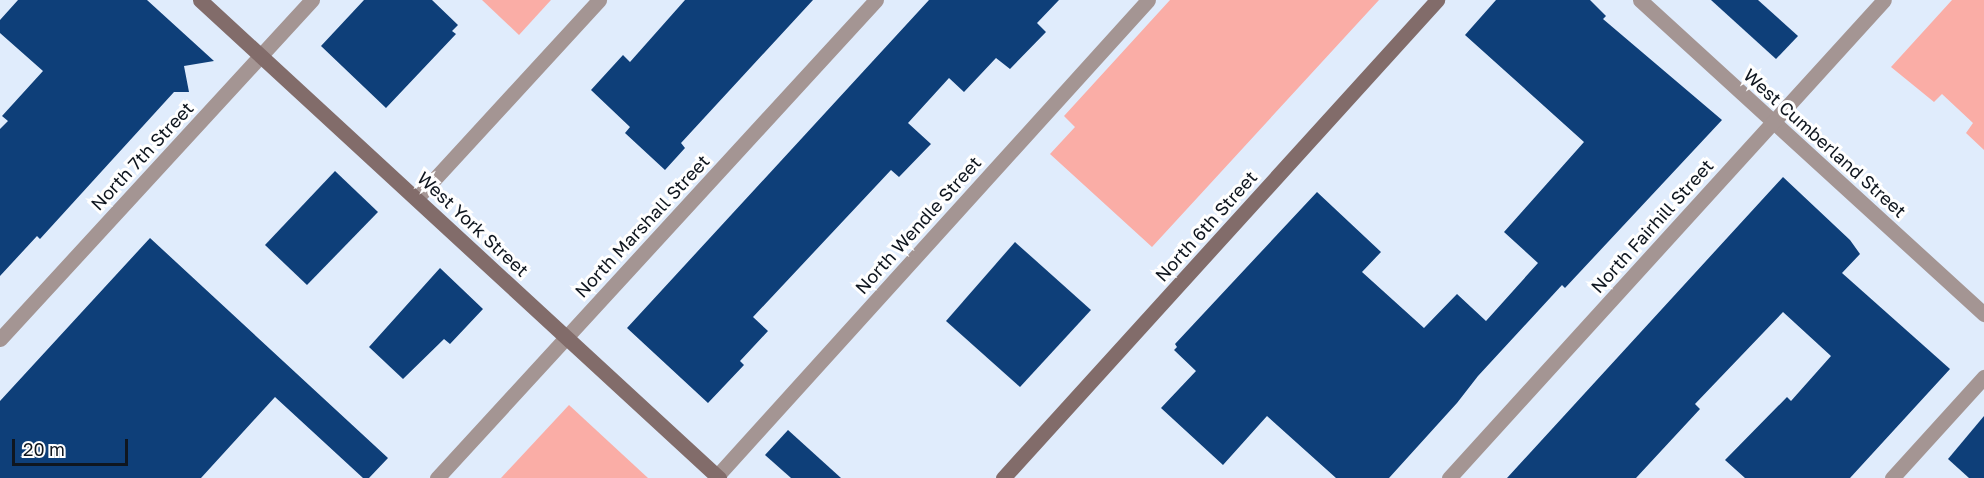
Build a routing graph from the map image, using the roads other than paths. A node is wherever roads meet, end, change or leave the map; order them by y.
1 (200, 0) edge
2 (312, 0) edge
3 (599, 0) edge
4 (876, 0) edge
5 (1148, 0) edge
6 (1437, 0) edge
7 (1640, 0) edge
8 (1884, 0) edge
9 (260, 56) junction
10 (1772, 122) junction
11 (417, 198) junction
12 (1984, 314) edge
13 (567, 337) junction
14 (0, 339) edge
15 (1984, 377) edge
16 (718, 477) edge
17 (437, 478) edge
18 (1003, 478) edge
19 (1449, 478) edge
20 (1892, 478) edge

1 - 9 street, West York Street
2 - 9 street, North 7th Street
3 - 11 street
4 - 13 street, North Marshall Street
5 - 16 street, North Wendle Street
6 - 18 street, North 6th Street
7 - 10 street, West Cumberland Street
8 - 10 street, North Fairhill Street
9 - 11 street, West York Street
9 - 14 street, North 7th Street
10 - 12 street, West Cumberland Street
10 - 19 street, North Fairhill Street
11 - 13 street, West York Street
13 - 16 street, West York Street
13 - 17 street, North Marshall Street
15 - 20 street

